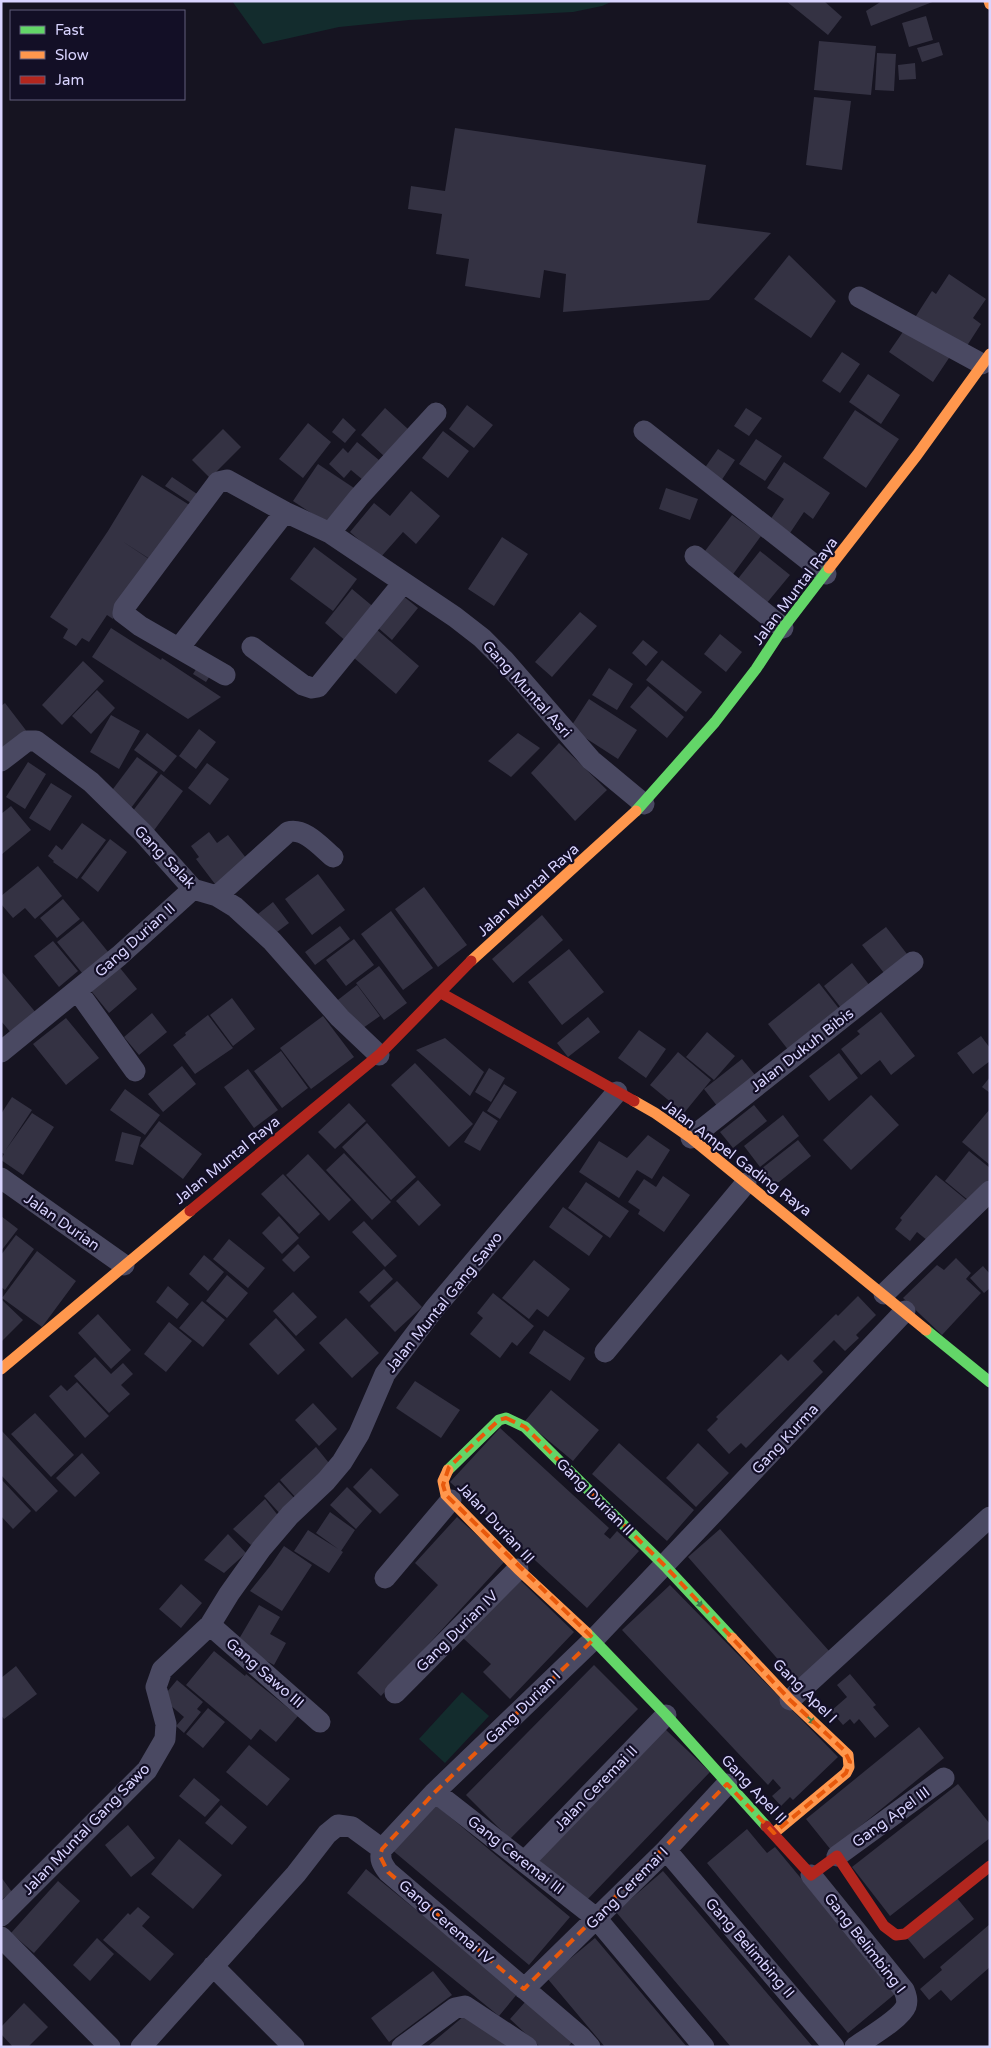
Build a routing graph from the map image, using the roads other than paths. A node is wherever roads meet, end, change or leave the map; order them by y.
1 (859, 297) dead end
2 (986, 359) edge
3 (436, 413) dead end
4 (644, 431) dead end
5 (285, 512) junction
6 (330, 533) junction
7 (695, 556) dead end
8 (826, 574) junction
9 (403, 583) junction
10 (783, 628) junction
11 (252, 647) dead end
12 (179, 648) junction
13 (225, 675) dead end
14 (1, 761) edge
15 (644, 804) junction
16 (333, 857) dead end
17 (193, 889) junction
18 (217, 896) junction
19 (913, 962) dead end
20 (77, 990) junction
21 (441, 993) junction
22 (1, 1052) edge
23 (379, 1055) junction
24 (135, 1071) dead end
25 (617, 1092) junction
26 (691, 1138) junction
27 (1, 1178) edge
28 (746, 1183) junction
29 (990, 1192) edge
30 (124, 1265) junction
31 (884, 1294) junction
32 (905, 1311) junction
33 (605, 1352) dead end
34 (1, 1369) edge
35 (990, 1382) edge
36 (525, 1427) joint
37 (451, 1500) junction
38 (990, 1517) edge
39 (664, 1566) junction
40 (518, 1569) junction
41 (385, 1578) dead end
42 (210, 1625) junction
43 (594, 1639) junction
44 (395, 1693) dead end
45 (790, 1700) junction
46 (666, 1714) junction
47 (320, 1722) dead end
48 (944, 1778) dead end
49 (726, 1784) junction
50 (435, 1792) junction
51 (774, 1833) junction
52 (382, 1849) junction
53 (666, 1850) junction
54 (838, 1856) junction
55 (525, 1861) junction
56 (990, 1866) edge
57 (811, 1875) junction
58 (1, 1916) edge
59 (596, 1918) junction
60 (1, 1937) edge
61 (213, 1966) junction
62 (524, 1989) junction
63 (110, 2047) edge
64 (141, 2047) edge
65 (294, 2047) edge
66 (402, 2047) edge
67 (527, 2047) edge
68 (590, 2047) edge
69 (704, 2047) edge
70 (834, 2047) edge
71 (855, 2047) edge

1 - 2 street
2 - 8 main road, Jalan Muntal Raya
3 - 6 street
4 - 8 street
5 - 6 street, Gang Muntal Asri
5 - 12 street
5 - 12 street, Gang Muntal Asri
6 - 9 street, Gang Muntal Asri
7 - 10 street
8 - 10 main road, Jalan Muntal Raya
9 - 11 street
9 - 15 street, Gang Muntal Asri
10 - 15 main road, Jalan Muntal Raya
12 - 13 street, Gang Muntal Asri
14 - 17 street, Gang Salak
15 - 21 main road, Jalan Muntal Raya
16 - 18 street
17 - 18 street, Gang Salak
17 - 20 street, Gang Durian II
18 - 23 street, Gang Salak
19 - 26 street, Jalan Dukuh Bibis
20 - 22 street, Gang Durian II
20 - 24 street
21 - 23 main road, Jalan Muntal Raya
21 - 25 main road, Jalan Ampel Gading Raya
23 - 30 main road, Jalan Muntal Raya
25 - 26 main road, Jalan Ampel Gading Raya
25 - 42 street, Jalan Muntal Gang Sawo
26 - 28 main road, Jalan Ampel Gading Raya
27 - 30 street, Jalan Durian
28 - 31 main road, Jalan Ampel Gading Raya
28 - 33 street
29 - 31 street
30 - 34 main road, Jalan Muntal Raya
31 - 32 main road, Jalan Ampel Gading Raya
32 - 35 main road, Jalan Ampel Gading Raya
32 - 39 street, Gang Kurma
36 - 37 main road, Jalan Durian III
36 - 39 main road, Gang Durian II
37 - 40 main road, Jalan Durian III
37 - 41 street
38 - 45 street
39 - 43 street, Gang Durian I
39 -> 45 main road, Gang Apel I
40 - 43 main road, Jalan Durian III
40 - 44 street, Gang Durian IV
42 - 47 street, Gang Sawo III
42 - 58 street, Jalan Muntal Gang Sawo
43 - 46 main road, Gang Apel II
43 - 50 street, Gang Durian I
45 -> 51 main road, Gang Apel I
46 - 49 main road, Gang Apel II
46 - 55 street, Jalan Ceremai II
48 - 54 street, Gang Apel III
49 - 51 main road, Gang Apel II
49 - 53 street, Gang Ceremai I
50 - 52 street, Gang Durian I
50 - 55 street, Gang Ceremai III
51 - 57 main road, Gang Apel II
52 - 61 street
52 - 62 street, Gang Ceremai IV
53 - 59 street, Gang Ceremai I
53 - 70 street, Gang Belimbing II
54 - 56 main road
54 - 57 main road
55 - 59 street, Gang Ceremai III
57 - 71 street, Gang Belimbing I
59 - 62 street, Gang Ceremai I
59 - 69 street, Gang Ceremai III
60 - 63 street
61 - 64 street
61 - 65 street
62 - 68 street, Gang Ceremai IV
66 - 67 street

